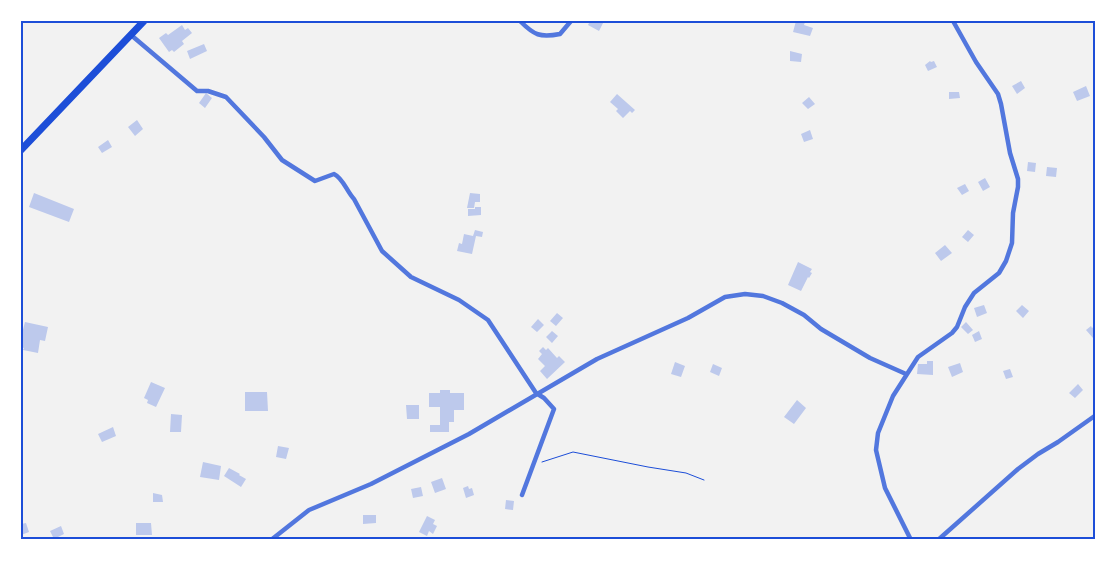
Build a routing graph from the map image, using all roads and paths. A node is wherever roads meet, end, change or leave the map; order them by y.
1 (144, 21) edge
2 (520, 21) edge
3 (571, 21) edge
4 (953, 21) edge
5 (131, 35) junction
6 (21, 150) edge
7 (906, 374) junction
8 (536, 393) junction
9 (1096, 415) edge
10 (533, 465) junction
11 (704, 480) dead end
12 (522, 495) dead end
13 (271, 540) edge
14 (911, 540) edge
15 (938, 540) edge

1 - 5 highway
2 - 3 street
4 - 7 street
5 - 6 highway
5 - 8 street
7 - 8 street
7 - 14 street
8 - 10 street
8 - 13 street
9 - 15 street
10 - 11 path
10 - 12 street

